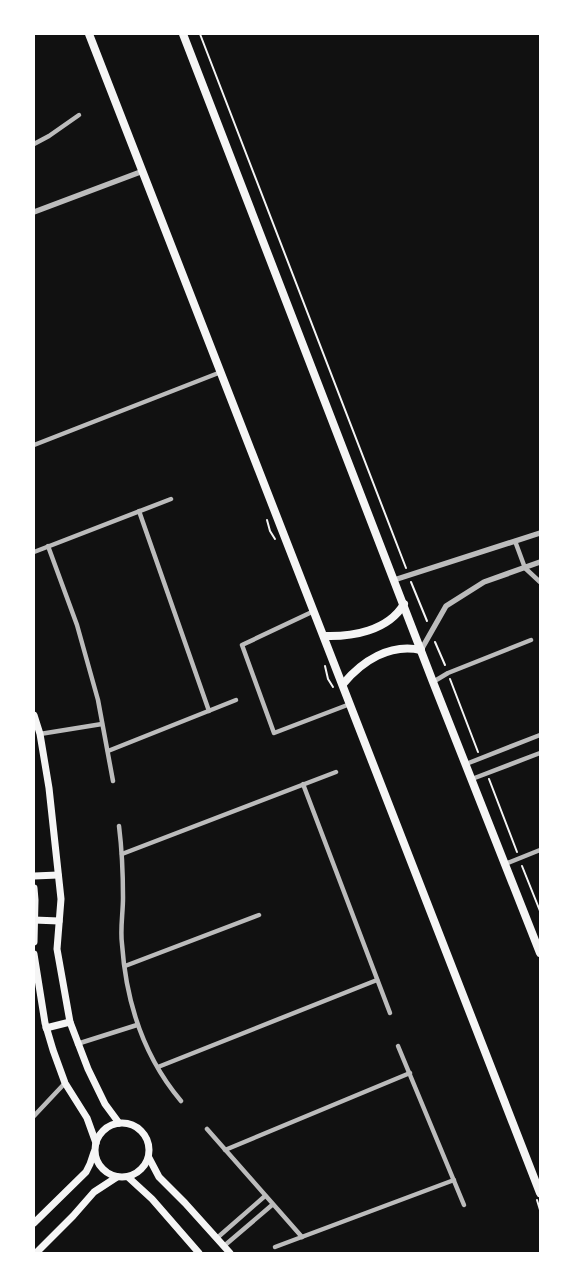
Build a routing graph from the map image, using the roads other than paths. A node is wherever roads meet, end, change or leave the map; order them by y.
1 (89, 34) edge
2 (183, 34) edge
3 (79, 115) dead end
4 (34, 144) edge
5 (142, 171) junction
6 (34, 212) edge
7 (221, 372) junction
8 (34, 445) edge
9 (171, 498) dead end
10 (139, 511) junction
11 (540, 533) edge
12 (515, 541) junction
13 (48, 546) junction
14 (34, 552) edge
15 (540, 562) edge
16 (525, 568) junction
17 (394, 580) junction
18 (540, 582) edge
19 (404, 604) junction
20 (314, 611) junction
21 (324, 636) junction
22 (531, 640) dead end
23 (421, 650) junction
24 (433, 682) junction
25 (343, 684) junction
26 (236, 700) dead end
27 (350, 704) junction
28 (209, 711) junction
29 (34, 715) edge
30 (102, 724) junction
31 (40, 734) junction
32 (540, 735) edge
33 (108, 751) junction
34 (540, 753) edge
35 (466, 764) junction
36 (336, 772) dead end
37 (472, 779) junction
38 (113, 781) dead end
39 (303, 784) junction
40 (119, 826) dead end
41 (540, 850) edge
42 (122, 854) junction
43 (505, 864) junction
44 (58, 875) junction
45 (34, 876) edge
46 (34, 888) edge
47 (259, 915) dead end
48 (34, 920) edge
49 (59, 921) junction
50 (34, 942) edge
51 (539, 948) edge
52 (34, 954) edge
53 (125, 966) junction
54 (377, 980) junction
55 (390, 1012) dead end
56 (70, 1022) junction
57 (137, 1025) junction
58 (46, 1028) junction
59 (77, 1044) junction
60 (398, 1046) dead end
61 (158, 1067) junction
62 (410, 1073) junction
63 (65, 1084) junction
64 (181, 1101) dead end
65 (34, 1116) edge
66 (119, 1123) junction
67 (207, 1129) dead end
68 (95, 1146) junction
69 (225, 1150) junction
70 (149, 1158) junction
71 (117, 1177) junction
72 (128, 1177) junction
73 (454, 1180) junction
74 (540, 1193) edge
75 (265, 1196) junction
76 (272, 1205) junction
77 (464, 1205) dead end
78 (34, 1223) edge
79 (302, 1237) junction
80 (216, 1238) junction
81 (224, 1246) junction
82 (275, 1247) dead end
83 (36, 1253) edge
84 (200, 1253) edge
85 (230, 1253) edge

1 - 5 main road
2 - 17 main road
3 - 4 street
5 - 6 street
5 - 7 main road
7 - 8 street
7 - 20 main road
9 - 10 street
10 - 13 street
10 - 28 street
11 - 12 street
12 - 16 street
12 - 17 street
13 - 14 street
13 - 30 street
15 - 16 street
16 - 18 street
16 - 23 street
17 - 19 main road
19 - 21 main road
19 - 23 main road
20 - 21 main road
20 - 27 street
21 - 25 main road
22 - 24 street
23 - 24 main road
23 - 25 main road
24 - 35 main road
25 - 27 main road
26 - 28 street
27 - 74 main road
28 - 33 street
29 - 31 main road
30 - 31 street
30 - 33 street
31 - 44 main road
32 - 35 street
33 - 38 street
34 - 37 street
35 - 37 main road
36 - 39 street
37 - 43 main road
39 - 42 street
39 - 54 street
40 - 42 street
41 - 43 street
42 - 53 street
43 - 51 main road
44 - 45 main road
44 - 49 main road
46 - 48 main road
47 - 53 street
48 - 49 main road
48 - 50 main road
49 - 56 main road
52 - 58 main road
53 - 57 street
54 - 55 street
54 - 61 street
56 - 58 main road
56 - 59 main road
57 - 59 street
57 - 61 street
58 - 63 main road
59 - 66 main road
60 - 62 street
61 - 64 street
62 - 69 street
62 - 73 street
63 - 65 street
63 - 68 main road
66 - 68 main road
66 - 70 main road
67 - 69 street
68 - 71 main road
68 - 78 main road
69 - 75 street
70 - 72 main road
70 - 80 main road
71 - 72 main road
71 - 83 main road
72 - 84 main road
73 - 77 street
73 - 79 street
75 - 76 street
75 - 80 street
76 - 79 street
76 - 81 street
79 - 82 street
80 - 81 main road
81 - 85 main road

